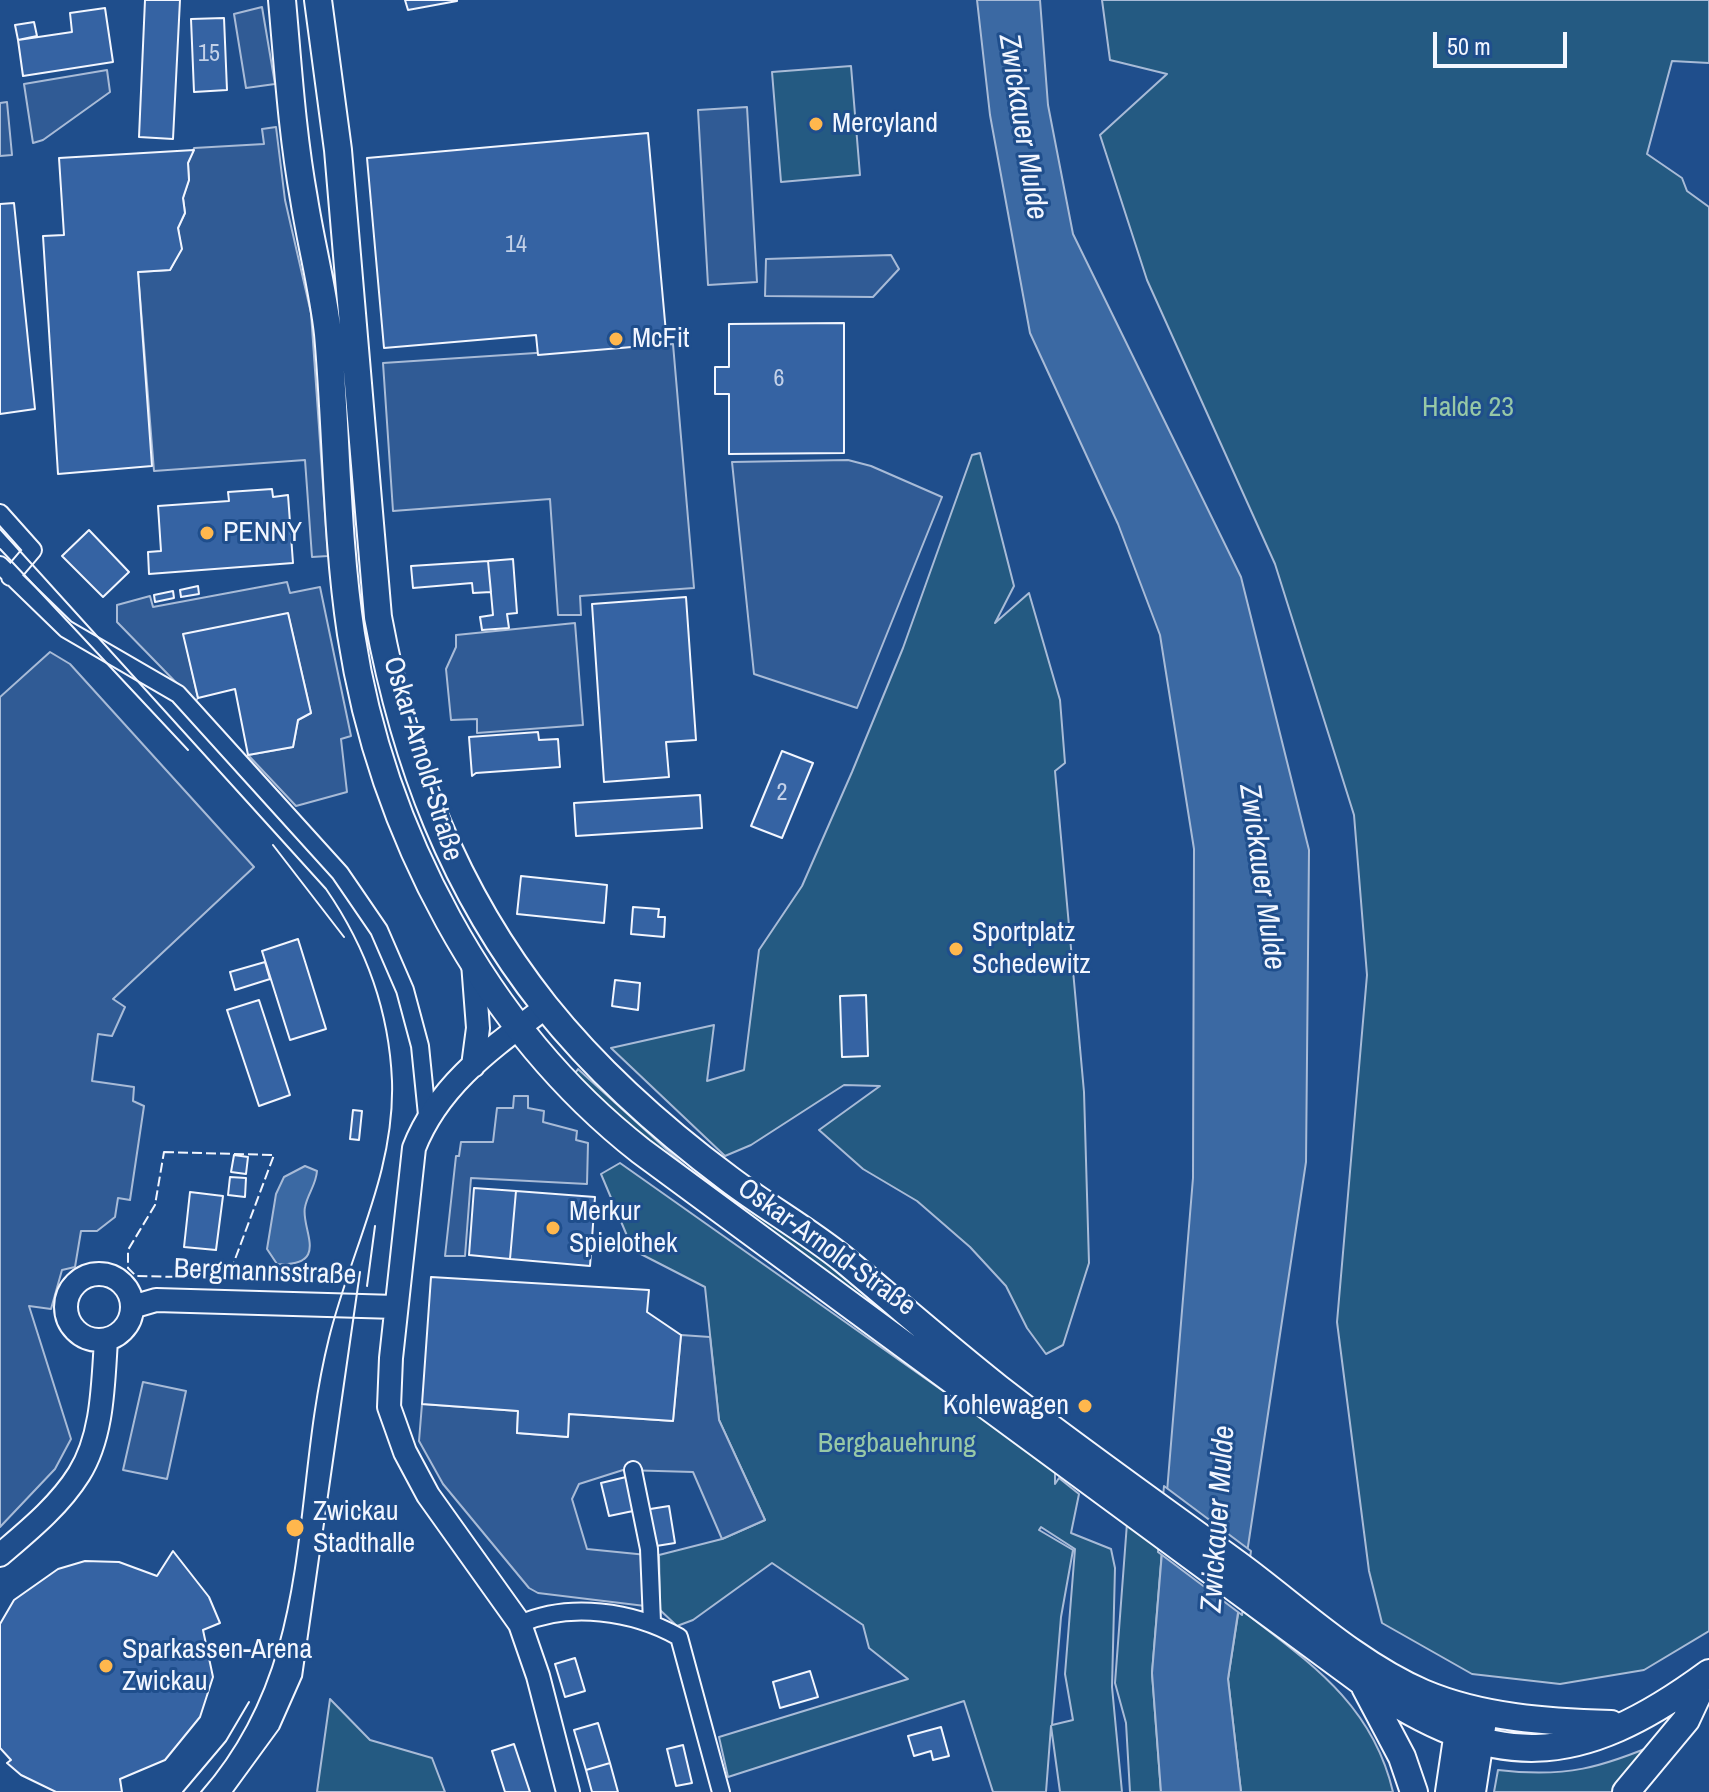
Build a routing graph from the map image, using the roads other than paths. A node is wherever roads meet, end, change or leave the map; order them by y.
1 (282, 0) edge
2 (318, 0) edge
3 (0, 513) edge
4 (5, 571) edge
5 (473, 963) junction
6 (546, 1007) junction
7 (519, 1027) junction
8 (473, 1066) junction
9 (427, 1115) junction
10 (132, 1307) junction
11 (396, 1307) junction
12 (106, 1340) junction
13 (1091, 1469) junction
14 (633, 1470) dead end
15 (0, 1555) edge
16 (652, 1622) junction
17 (520, 1624) junction
18 (1322, 1639) junction
19 (1708, 1673) edge
20 (1361, 1681) junction
21 (1473, 1709) junction
22 (1623, 1724) junction
23 (1468, 1739) junction
24 (568, 1792) edge
25 (721, 1792) edge
26 (1414, 1792) edge
27 (1449, 1792) edge
28 (1472, 1792) edge
29 (1626, 1792) edge

1 - 5 main road, Oskar-Arnold-Straße
2 - 6 main road, Oskar-Arnold-Straße
3 - 4 street
4 - 9 street
5 - 7 main road, Oskar-Arnold-Straße
5 - 8 main road
6 - 7 main road
6 - 13 main road, Oskar-Arnold-Straße
7 - 8 main road
7 - 13 main road, Oskar-Arnold-Straße
8 - 9 main road
9 - 11 main road
10 - 11 main road, Bergmannsstraße
10 - 12 main road
10 - 12 main road
11 - 17 main road
12 - 15 main road
13 - 18 main road
14 - 16 street
16 - 17 street
16 - 25 street
17 - 24 main road
18 - 20 main road
18 - 21 main road
19 - 22 main road
19 - 29 main road
20 - 23 main road
20 - 26 main road
21 - 22 main road
21 - 23 main road
22 - 23 main road
23 - 27 main road
23 - 28 main road

